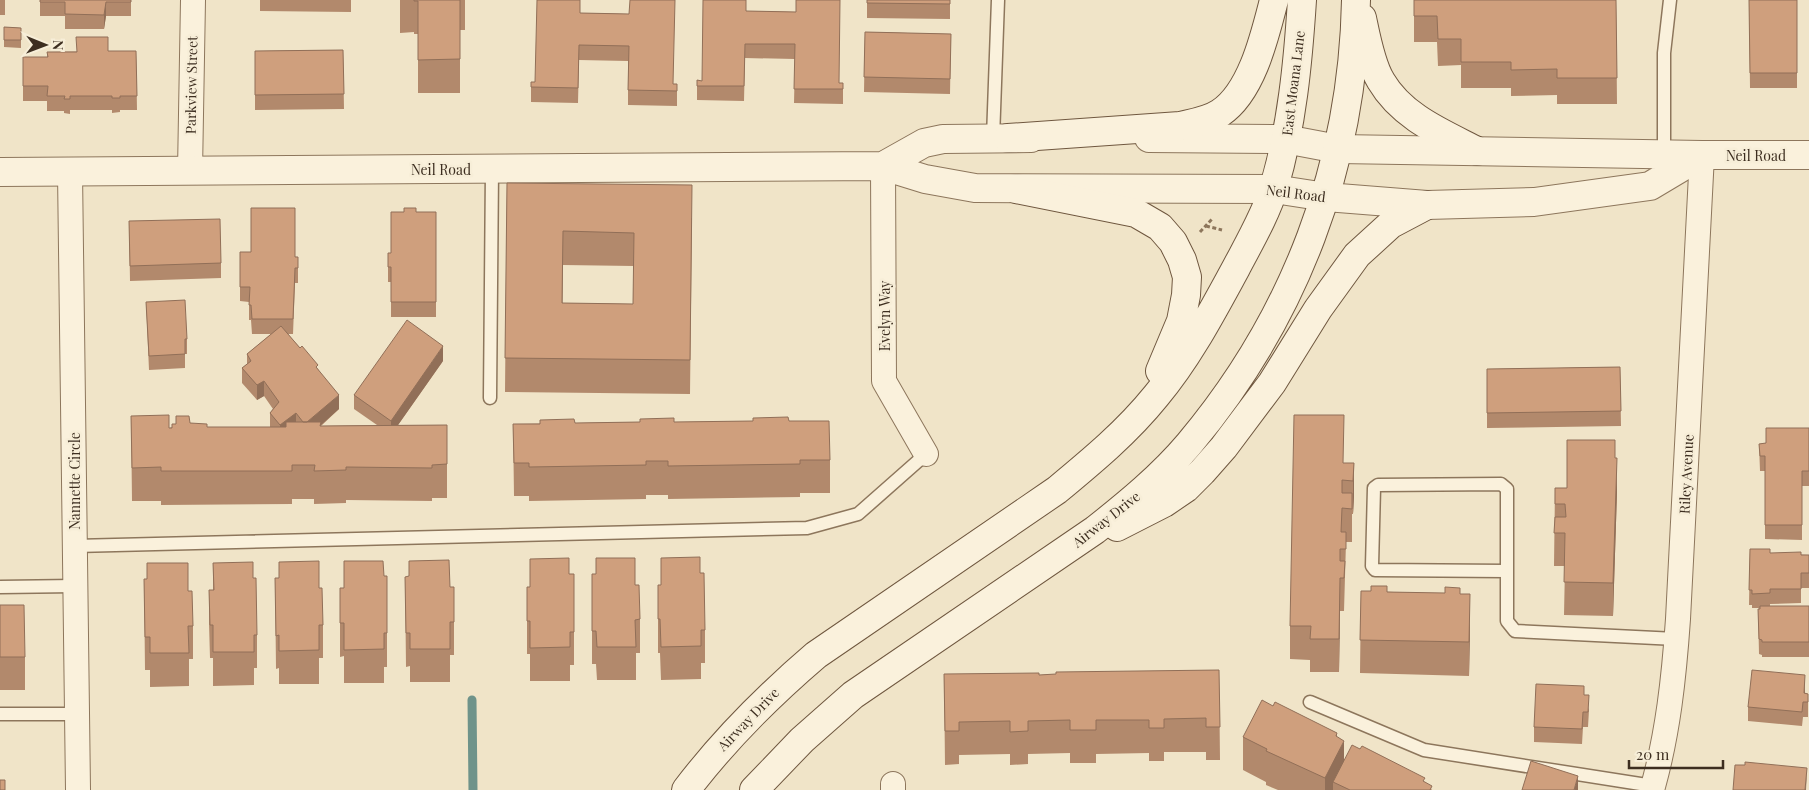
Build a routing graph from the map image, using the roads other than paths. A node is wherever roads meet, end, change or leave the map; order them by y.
1 (193, 0) edge
2 (998, 0) edge
3 (1274, 0) edge
4 (1302, 0) edge
5 (1357, 0) edge
6 (1670, 0) edge
7 (1000, 138) junction
8 (1285, 139) junction
9 (1338, 149) junction
10 (1477, 150) junction
11 (1702, 155) junction
12 (1809, 155) edge
13 (883, 166) junction
14 (1664, 167) junction
15 (492, 169) junction
16 (190, 171) junction
17 (0, 172) edge
18 (70, 172) junction
19 (1277, 177) junction
20 (1016, 189) junction
21 (1326, 197) junction
22 (1427, 205) junction
23 (490, 398) dead end
24 (1126, 430) junction
25 (926, 454) joint
26 (74, 546) junction
27 (1049, 562) junction
28 (1506, 571) junction
29 (75, 586) junction
30 (0, 587) edge
31 (1676, 639) junction
32 (1310, 702) dead end
33 (0, 714) edge
34 (77, 714) junction
35 (1653, 788) edge
36 (78, 790) edge
37 (686, 790) edge
38 (754, 790) edge

1 - 16 street, Parkview Street
2 - 7 lane
3 - 7 main road
4 - 8 main road, East Moana Lane
5 - 9 main road
5 - 10 main road
6 - 14 lane
7 - 8 main road, Neil Road
7 - 13 main road, Neil Road
8 - 9 main road, Neil Road
8 - 19 main road, East Moana Lane
9 - 10 main road, Neil Road
9 - 21 main road, Airway Drive
10 - 14 main road, Neil Road
11 - 12 main road, Neil Road
11 - 14 main road, Neil Road
11 - 31 street, Riley Avenue
13 - 15 main road, Neil Road
13 - 20 main road, Neil Road
13 - 25 street, Evelyn Way
14 - 22 main road, Neil Road
15 - 16 main road, Neil Road
15 - 23 lane
16 - 18 main road, Neil Road
17 - 18 main road, Neil Road
18 - 26 street, Nannette Circle
19 - 20 main road, Neil Road
19 - 21 main road, Neil Road
19 - 24 main road, Airway Drive
20 - 24 main road
21 - 22 main road, Neil Road
21 - 27 main road, Airway Drive
22 - 27 main road
24 - 37 main road, Airway Drive
25 - 26 lane
26 - 29 street, Nannette Circle
27 - 38 main road, Airway Drive
28 - 28 lane
28 - 31 lane
29 - 30 lane
29 - 34 street, Nannette Circle
31 - 35 street, Riley Avenue
32 - 35 lane
33 - 34 lane
34 - 36 street, Nannette Circle

